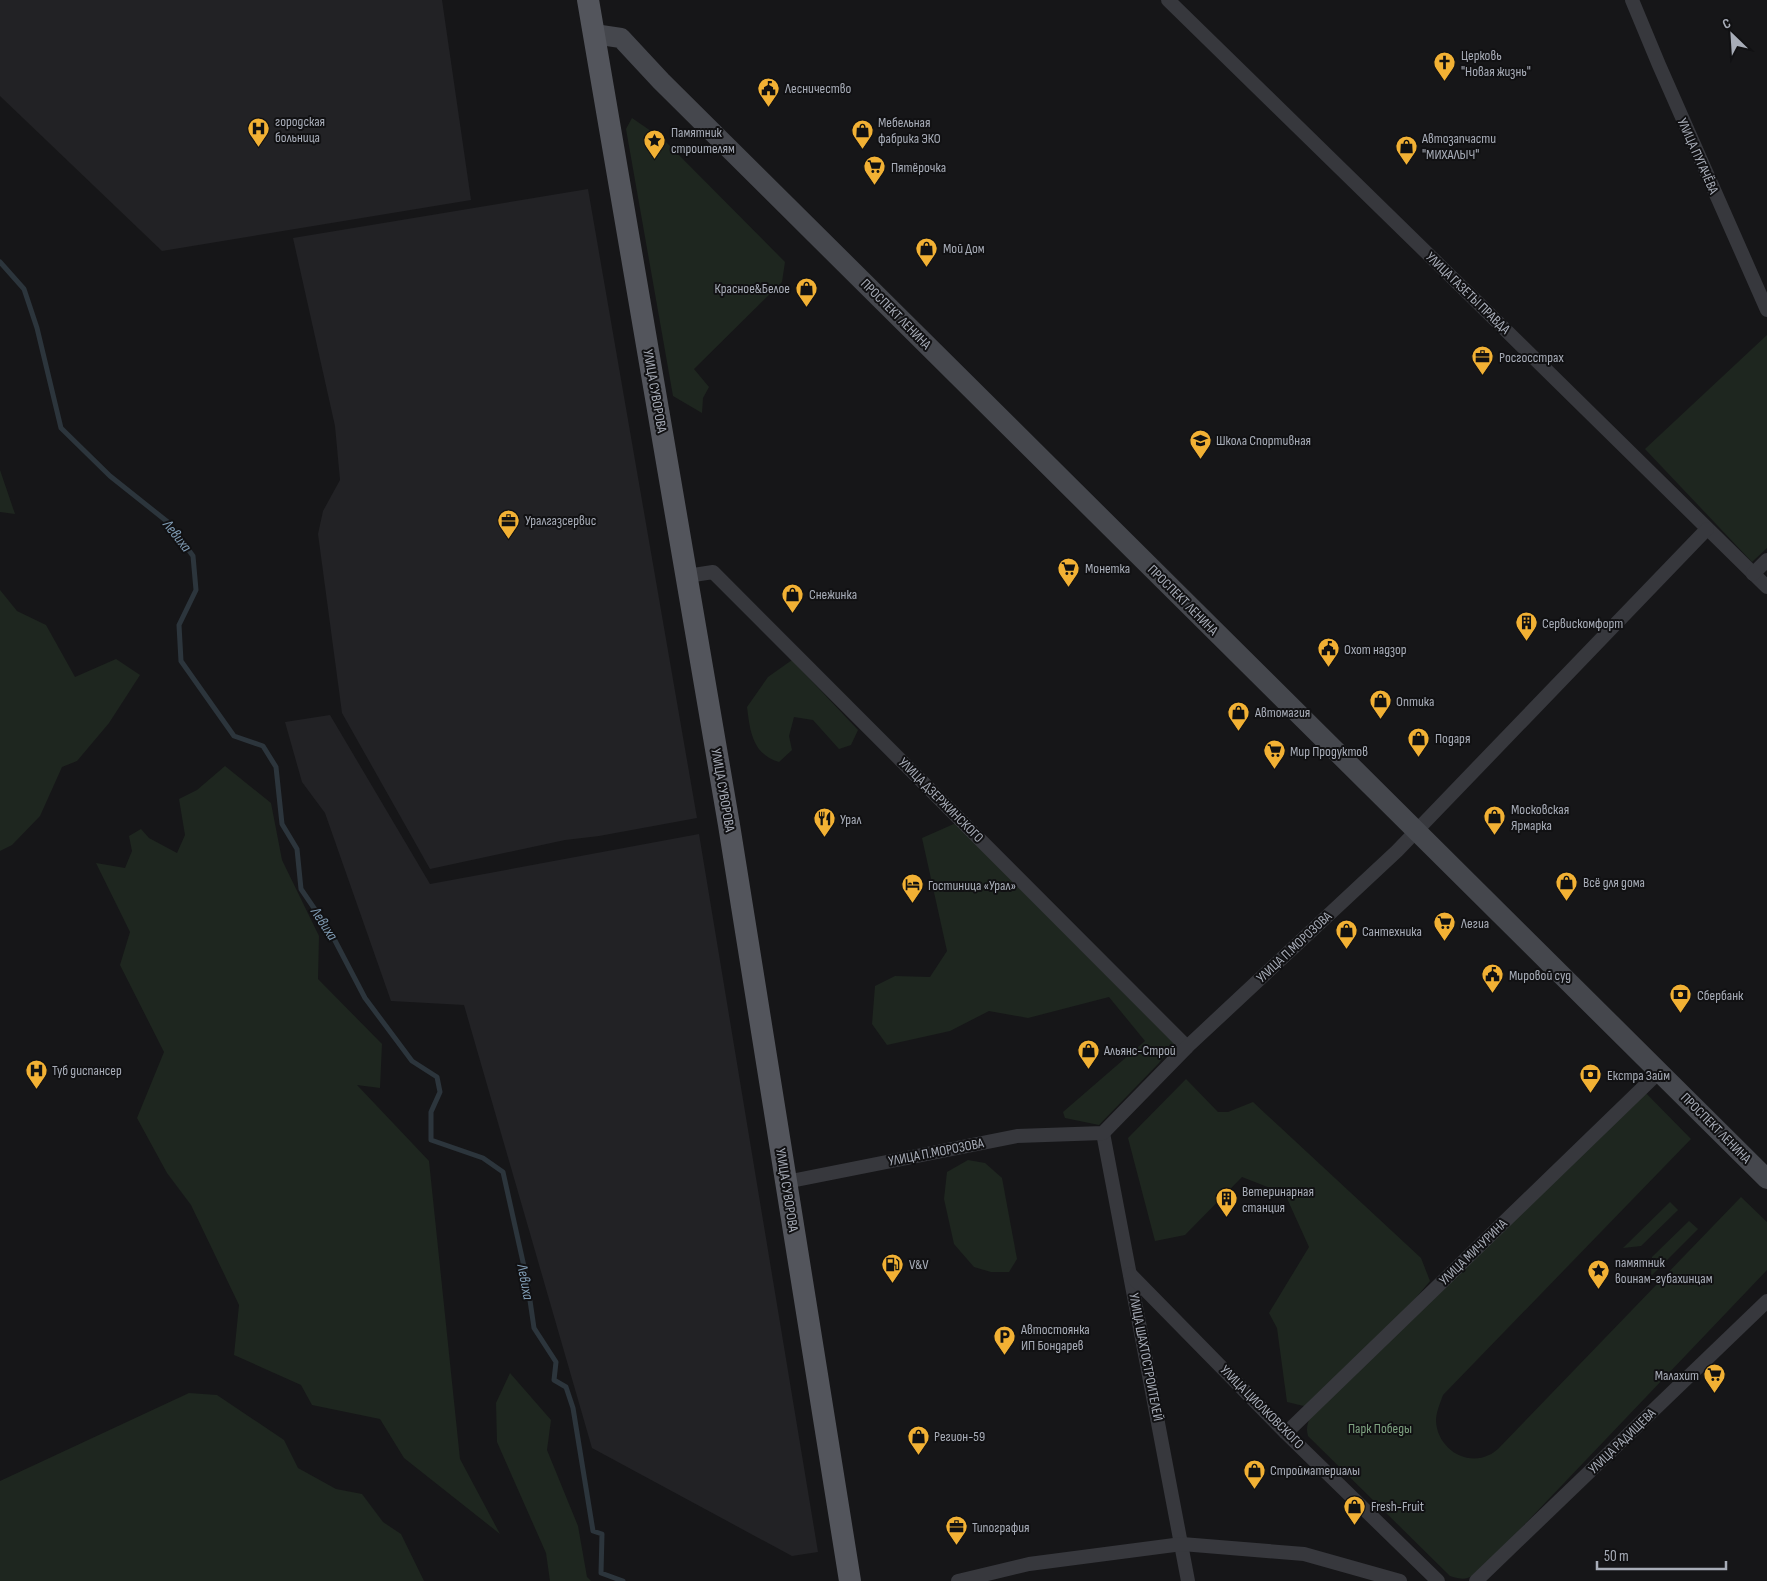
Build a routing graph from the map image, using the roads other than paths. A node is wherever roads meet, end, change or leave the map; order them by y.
1 (588, 0) edge
2 (1168, 0) edge
3 (1632, 0) edge
4 (594, 34) junction
5 (1767, 310) edge
6 (1707, 529) junction
7 (1767, 560) edge
8 (1753, 574) junction
9 (687, 576) junction
10 (1767, 587) edge
11 (1416, 831) junction
12 (1188, 1047) junction
13 (1659, 1072) junction
14 (1103, 1133) junction
15 (1767, 1179) edge
16 (786, 1182) junction
17 (1130, 1274) junction
18 (1767, 1301) edge
19 (1286, 1433) junction
20 (1182, 1544) junction
21 (850, 1581) edge
22 (958, 1581) edge
23 (1188, 1581) edge
24 (1400, 1581) edge
25 (1438, 1581) edge
26 (1476, 1581) edge

1 - 4 main road, УЛИЦА СУВОРОВА
2 - 6 street, УЛИЦА ГАЗЕТЫ ПРАВДА
3 - 5 street, УЛИЦА ПУГАЧЁВА
4 - 9 main road, УЛИЦА СУВОРОВА
4 - 11 main road, ПРОСПЕКТ ЛЕНИНА
6 - 8 street, УЛИЦА ГАЗЕТЫ ПРАВДА
6 - 11 street, УЛИЦА П.МОРОЗОВА
7 - 8 street
8 - 10 street, УЛИЦА ГАЗЕТЫ ПРАВДА
9 - 12 street, УЛИЦА ДЗЕРЖИНСКОГО
9 - 16 main road, УЛИЦА СУВОРОВА
11 - 12 street, УЛИЦА П.МОРОЗОВА
11 - 13 main road, ПРОСПЕКТ ЛЕНИНА
12 - 14 street, УЛИЦА П.МОРОЗОВА
13 - 15 main road, ПРОСПЕКТ ЛЕНИНА
13 - 19 street, УЛИЦА МИЧУРИНА
14 - 16 street, УЛИЦА П.МОРОЗОВА
14 - 17 street, УЛИЦА ШАХТОСТРОИТЕЛЕЙ
16 - 21 main road, УЛИЦА СУВОРОВА
17 - 19 street, УЛИЦА ЦИОЛКОВСКОГО
17 - 20 street, УЛИЦА ШАХТОСТРОИТЕЛЕЙ
18 - 26 street, УЛИЦА РАДИЩЕВА
19 - 25 street, УЛИЦА ЦИОЛКОВСКОГО
20 - 22 street
20 - 23 street, УЛИЦА ШАХТОСТРОИТЕЛЕЙ
20 - 24 street

